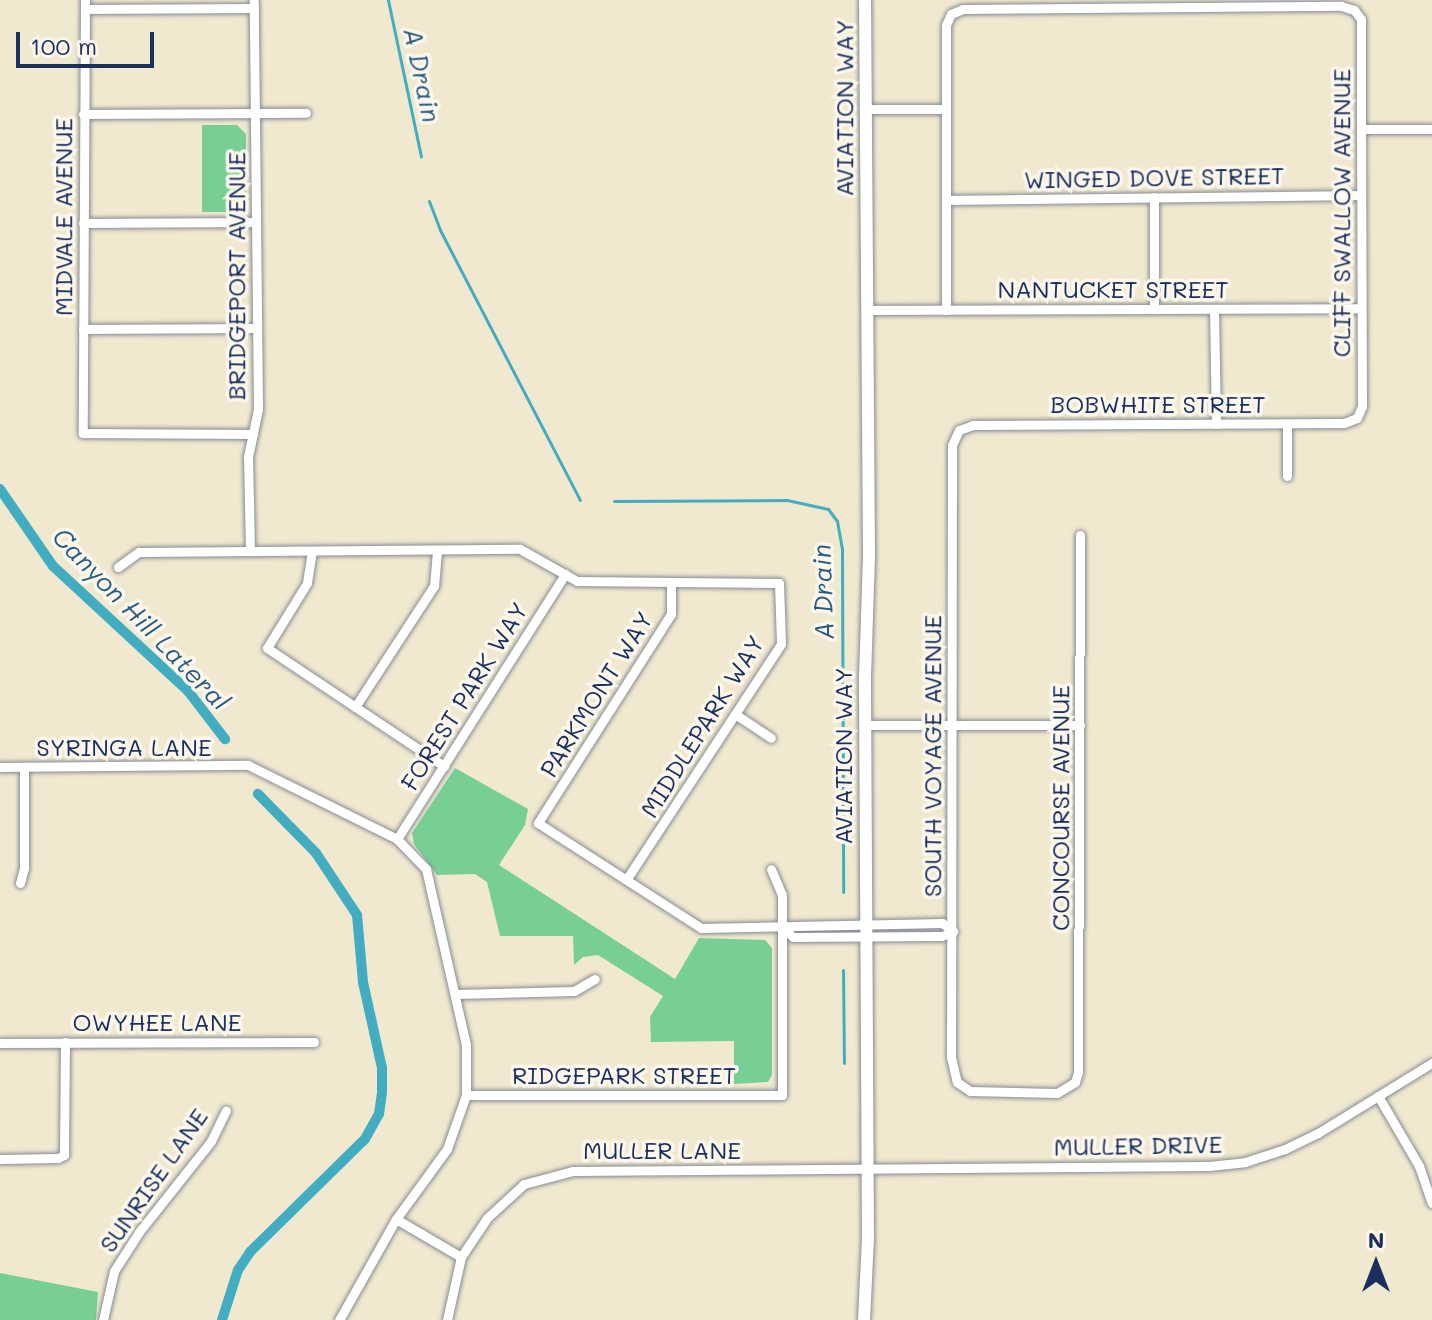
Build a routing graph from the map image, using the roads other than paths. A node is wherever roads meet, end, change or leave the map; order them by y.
1 (865, 0) edge
2 (1202, 3) edge
3 (85, 4) edge
4 (254, 4) edge
5 (866, 109) junction
6 (946, 109) junction
7 (255, 113) junction
8 (306, 113) dead end
9 (83, 114) junction
10 (1361, 129) junction
11 (1432, 129) edge
12 (1361, 195) junction
13 (1154, 197) junction
14 (947, 200) junction
15 (256, 222) junction
16 (83, 223) junction
17 (1361, 308) junction
18 (1154, 309) junction
19 (1214, 309) junction
20 (866, 310) junction
21 (946, 310) junction
22 (257, 328) junction
23 (83, 329) junction
24 (1357, 418) joint
25 (1216, 424) junction
26 (1287, 424) junction
27 (959, 430) joint
28 (253, 434) junction
29 (1287, 476) dead end
30 (1080, 535) dead end
31 (437, 550) junction
32 (250, 551) junction
33 (312, 551) junction
34 (118, 567) dead end
35 (565, 574) junction
36 (671, 582) junction
37 (355, 707) junction
38 (735, 714) junction
39 (865, 725) junction
40 (951, 725) junction
41 (1080, 725) junction
42 (771, 738) dead end
43 (444, 766) junction
44 (0, 767) edge
45 (24, 767) junction
46 (397, 839) junction
47 (771, 869) dead end
48 (626, 880) junction
49 (20, 883) dead end
50 (784, 929) junction
51 (865, 930) junction
52 (953, 931) junction
53 (595, 979) dead end
54 (456, 994) junction
55 (65, 1042) junction
56 (314, 1042) dead end
57 (0, 1043) edge
58 (1432, 1063) edge
59 (957, 1082) joint
60 (466, 1095) junction
61 (1378, 1096) junction
62 (226, 1110) dead end
63 (0, 1159) edge
64 (868, 1169) junction
65 (1432, 1203) edge
66 (396, 1219) junction
67 (461, 1257) junction
68 (103, 1320) edge
69 (339, 1320) edge
70 (447, 1320) edge
71 (864, 1320) edge

1 - 5 street, AVIATION WAY
2 - 6 street
2 - 10 street, CLIFF SWALLOW AVENUE
3 - 4 street
3 - 9 street, MIDVALE AVENUE
4 - 7 street, BRIDGEPORT AVENUE
5 - 6 street
5 - 20 street, AVIATION WAY
6 - 14 street
7 - 8 street
7 - 9 street
7 - 15 street, BRIDGEPORT AVENUE
9 - 16 street, MIDVALE AVENUE
10 - 11 street
10 - 12 street, CLIFF SWALLOW AVENUE
12 - 13 street, WINGED DOVE STREET
12 - 17 street, CLIFF SWALLOW AVENUE
13 - 14 street, WINGED DOVE STREET
13 - 18 street
14 - 21 street
15 - 16 street
15 - 22 street, BRIDGEPORT AVENUE
16 - 23 street, MIDVALE AVENUE
17 - 19 street, NANTUCKET STREET
17 - 24 street, CLIFF SWALLOW AVENUE
18 - 19 street, NANTUCKET STREET
18 - 21 street, NANTUCKET STREET
19 - 25 street
20 - 21 street, NANTUCKET STREET
20 - 39 street, AVIATION WAY
22 - 23 street
22 - 28 street, BRIDGEPORT AVENUE
23 - 28 street, MIDVALE AVENUE
24 - 26 street, BOBWHITE STREET
25 - 26 street, BOBWHITE STREET
25 - 27 street, BOBWHITE STREET
26 - 29 street
27 - 40 street, SOUTH VOYAGE AVENUE
28 - 32 street, BRIDGEPORT AVENUE
30 - 41 street, CONCOURSE AVENUE
31 - 33 street
31 - 35 street
31 - 37 street
32 - 33 street
32 - 34 street
33 - 37 street
35 - 36 street
35 - 43 street, FOREST PARK WAY
36 - 38 street, MIDDLEPARK WAY
36 - 48 street, PARKMONT WAY
37 - 43 street
38 - 42 street
38 - 48 street, MIDDLEPARK WAY
39 - 40 street
39 - 51 street, AVIATION WAY
40 - 41 street
40 - 52 street, SOUTH VOYAGE AVENUE
41 - 59 street, CONCOURSE AVENUE
43 - 46 street, FOREST PARK WAY
44 - 45 street, SYRINGA LANE
45 - 46 street, SYRINGA LANE
45 - 49 street
46 - 54 street
47 - 50 street
48 - 50 street
50 - 51 street
50 - 60 street, RIDGEPARK STREET
51 - 52 street
51 - 64 street, AVIATION WAY
52 - 59 street, SOUTH VOYAGE AVENUE
53 - 54 street
54 - 60 street
55 - 56 street, OWYHEE LANE
55 - 57 street, OWYHEE LANE
55 - 63 street
58 - 61 street, MULLER DRIVE
60 - 66 street
61 - 64 street, MULLER DRIVE
61 - 65 street
62 - 68 street, SUNRISE LANE
64 - 67 street, MULLER LANE
64 - 71 street, AVIATION WAY
66 - 67 street
66 - 69 street
67 - 70 street, MULLER LANE

